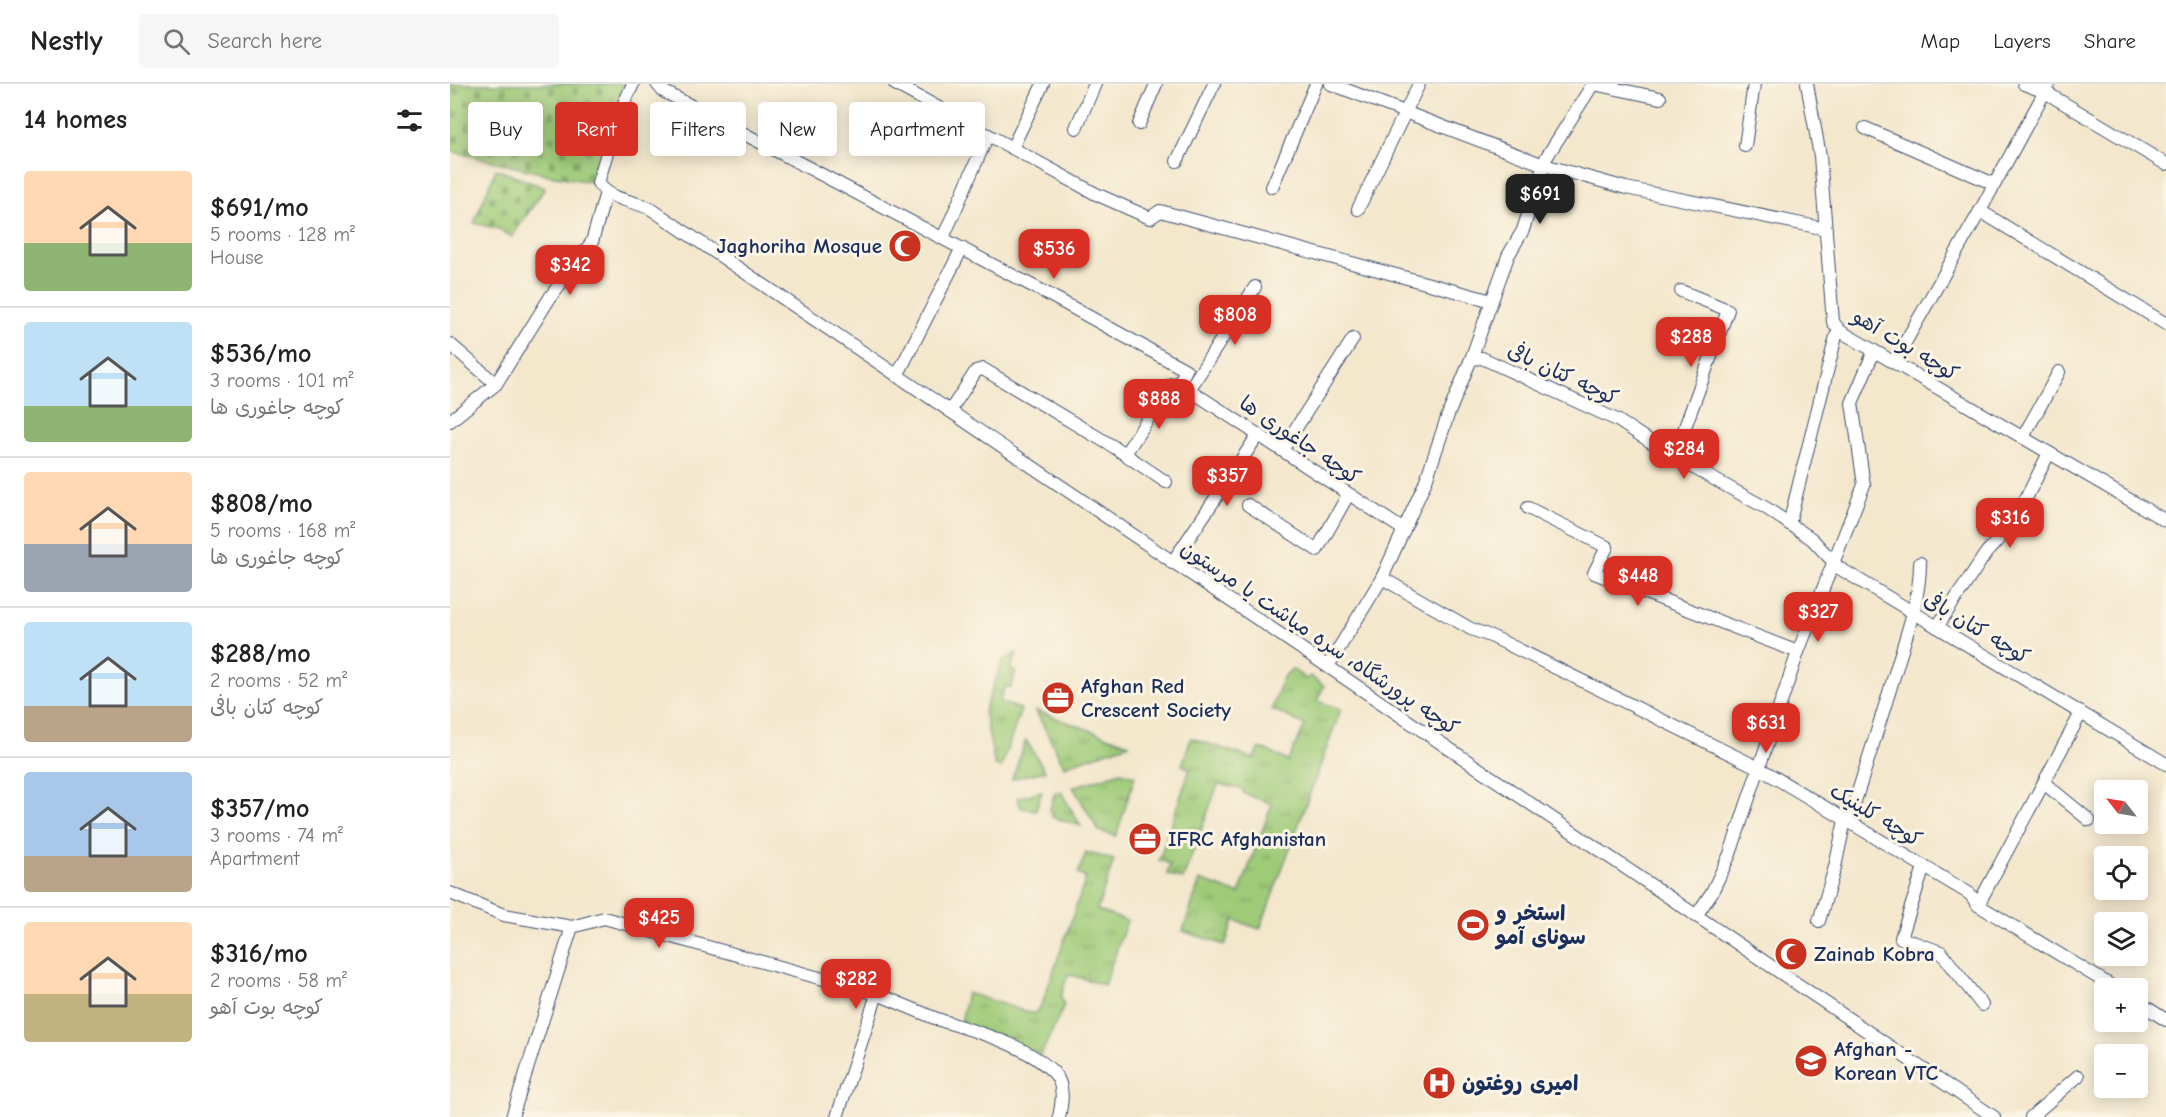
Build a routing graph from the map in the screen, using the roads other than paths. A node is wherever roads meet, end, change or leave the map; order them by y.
1 (633, 84) edge
2 (657, 84) edge
3 (895, 84) edge
4 (1043, 84) edge
5 (1095, 84) edge
6 (1156, 84) edge
7 (1214, 84) edge
8 (1316, 84) edge
9 (1330, 84) edge
10 (1419, 84) edge
11 (1593, 84) edge
12 (1754, 84) edge
13 (1807, 84) edge
14 (2024, 84) edge
15 (2047, 88) edge
16 (1660, 98) dead end
17 (1406, 113) junction
18 (1139, 124) dead end
19 (1076, 128) dead end
20 (1865, 128) dead end
21 (988, 135) junction
22 (1745, 146) dead end
23 (1012, 148) junction
24 (1177, 161) dead end
25 (2166, 164) edge
26 (1544, 165) junction
27 (1994, 184) junction
28 (1272, 187) dead end
29 (606, 192) junction
30 (1358, 209) dead end
31 (1980, 212) junction
32 (1826, 229) junction
33 (943, 238) junction
34 (962, 249) junction
35 (1255, 286) dead end
36 (1681, 291) dead end
37 (1492, 301) junction
38 (2166, 324) edge
39 (1840, 331) junction
40 (1353, 339) dead end
41 (450, 344) edge
42 (1875, 351) junction
43 (1471, 359) junction
44 (1894, 363) junction
45 (2059, 372) dead end
46 (897, 376) junction
47 (496, 384) junction
48 (1184, 386) junction
49 (950, 411) junction
50 (450, 421) edge
51 (1258, 435) junction
52 (2022, 437) junction
53 (1282, 450) junction
54 (2049, 453) junction
55 (1125, 454) junction
56 (1674, 457) junction
57 (1166, 482) dead end
58 (1348, 495) junction
59 (1248, 505) dead end
60 (1528, 508) dead end
61 (2166, 521) edge
62 (1789, 524) junction
63 (1404, 530) junction
64 (1172, 563) junction
65 (1834, 563) junction
66 (1920, 563) dead end
67 (1382, 578) junction
68 (1913, 613) junction
69 (1937, 627) junction
70 (1798, 652) junction
71 (1328, 666) junction
72 (2081, 713) junction
73 (2166, 764) edge
74 (1759, 768) junction
75 (2044, 783) junction
76 (1845, 820) junction
77 (2089, 820) dead end
78 (1924, 867) junction
79 (450, 893) edge
80 (1978, 905) junction
81 (1696, 916) junction
82 (1820, 921) dead end
83 (572, 927) junction
84 (2098, 978) edge
85 (877, 994) junction
86 (1982, 1005) dead end
87 (2148, 1008) edge
88 (2166, 1020) edge
89 (2078, 1076) dead end
90 (512, 1117) edge
91 (837, 1117) edge
92 (1059, 1117) edge
93 (1994, 1117) edge
94 (2031, 1117) edge

1 - 29 street
2 - 33 street
3 - 21 street
4 - 23 street
5 - 19 street
6 - 18 street
7 - 24 street
8 - 28 street
9 - 17 street
10 - 17 street
11 - 16 street
11 - 26 street
12 - 22 street
13 - 32 street, کوچه بوت آهو
14 - 15 street
15 - 25 street
15 - 27 street
17 - 26 street
17 - 30 street
20 - 27 street
21 - 23 street
21 - 33 street
23 - 37 street
26 - 32 street
26 - 37 street
27 - 31 street
29 - 46 street, کوچه پرورشگاه، سره میاشت یا مرستون
29 - 47 street
31 - 38 street
31 - 44 street
32 - 39 street, کوچه بوت آهو
33 - 34 street
34 - 46 street
34 - 48 street
35 - 48 street
36 - 56 street
37 - 43 street
39 - 42 street, کوچه بوت آهو
39 - 62 street
40 - 53 street
41 - 47 street
42 - 44 street, کوچه بوت آهو
42 - 65 street
43 - 56 street, کوچه کتان بافی
43 - 63 street
44 - 52 street, کوچه بوت آهو
45 - 52 street
46 - 49 street, کوچه پرورشگاه، سره میاشت یا مرستون
47 - 50 street
48 - 51 street, کوچه جاغوری ها
48 - 55 street
49 - 55 street
49 - 64 street, کوچه پرورشگاه، سره میاشت یا مرستون
51 - 53 street, کوچه جاغوری ها
51 - 64 street
52 - 54 street, کوچه بوت آهو
53 - 58 street, کوچه جاغوری ها
54 - 61 street, کوچه بوت آهو
54 - 69 street
55 - 57 street
56 - 62 street, کوچه کتان بافی
58 - 59 street
58 - 63 street, کوچه جاغوری ها
60 - 70 street
62 - 65 street, کوچه کتان بافی
63 - 67 street
64 - 71 street, کوچه پرورشگاه، سره میاشت یا مرستون
65 - 68 street, کوچه کتان بافی
65 - 70 street
66 - 68 street
67 - 71 street
67 - 74 street, کوچه کلینیک
68 - 69 street, کوچه کتان بافی
68 - 76 street
69 - 72 street, کوچه کتان بافی
70 - 74 street
71 - 81 street, کوچه پرورشگاه، سره میاشت یا مرستون
72 - 73 street, کوچه کتان بافی
72 - 75 street
74 - 76 street, کوچه کلینیک
74 - 81 street
75 - 77 street
75 - 80 street
76 - 78 street, کوچه کلینیک
76 - 82 street
78 - 80 street, کوچه کلینیک
78 - 86 street
79 - 83 street
80 - 84 street, کوچه کلینیک
81 - 93 street, کوچه پرورشگاه، سره میاشت یا مرستون
83 - 85 street
83 - 90 street
85 - 91 street
85 - 92 street
87 - 88 street
89 - 94 street

